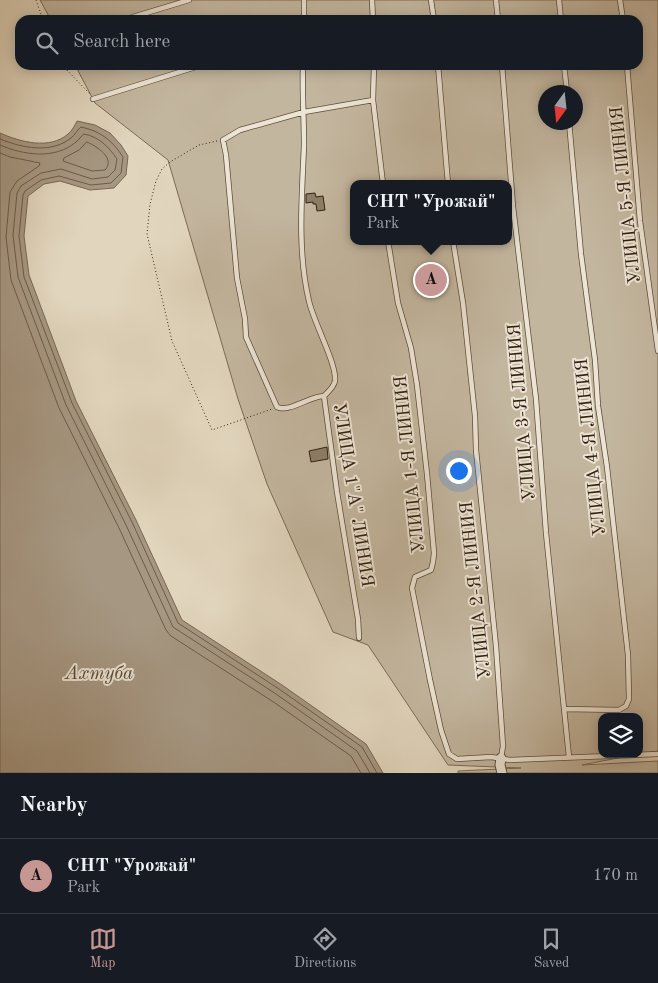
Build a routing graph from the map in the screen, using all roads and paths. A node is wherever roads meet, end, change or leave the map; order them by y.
1 (36, 0) edge
2 (189, 0) edge
3 (304, 0) edge
4 (372, 0) edge
5 (431, 0) edge
6 (496, 0) edge
7 (559, 0) edge
8 (620, 0) edge
9 (41, 15) edge
10 (140, 15) edge
11 (304, 15) edge
12 (373, 15) edge
13 (433, 15) edge
14 (498, 15) edge
15 (560, 15) edge
16 (622, 15) edge
17 (67, 70) edge
18 (186, 70) edge
19 (303, 70) edge
20 (374, 70) edge
21 (438, 70) edge
22 (502, 70) edge
23 (565, 70) edge
24 (627, 70) edge
25 (566, 85) edge
26 (94, 99) joint
27 (373, 100) junction
28 (304, 112) junction
29 (570, 130) edge
30 (223, 140) junction
31 (383, 180) edge
32 (448, 180) edge
33 (511, 180) edge
34 (512, 194) edge
35 (389, 245) edge
36 (454, 245) edge
37 (658, 351) edge
38 (324, 396) junction
39 (277, 407) junction
40 (358, 638) dead end
41 (565, 709) junction
42 (658, 754) edge
43 (569, 757) junction
44 (501, 758) junction
45 (502, 773) edge

1 - 9 path
2 - 10 lane
3 - 11 lane
4 - 12 lane
5 - 13 lane
6 - 14 lane
7 - 15 lane
8 - 16 lane
17 - 26 path
18 - 26 lane
19 - 28 lane, УЛИЦА 1"А" ЛИНИЯ
20 - 27 lane
21 - 32 lane
22 - 33 lane, УЛИЦА 3-Я ЛИНИЯ
23 - 25 lane
24 - 37 lane, УЛИЦА 5-Я ЛИНИЯ
27 - 28 lane
27 - 31 lane
28 - 30 lane
28 - 38 lane, УЛИЦА 1"А" ЛИНИЯ
29 - 41 lane, УЛИЦА 4-Я ЛИНИЯ
30 - 39 lane
30 - 39 path
34 - 41 lane, УЛИЦА 3-Я ЛИНИЯ
35 - 44 lane, УЛИЦА 1-Я ЛИНИЯ
36 - 44 lane, УЛИЦА 2-Я ЛИНИЯ
38 - 39 lane
38 - 40 lane, УЛИЦА 1"А" ЛИНИЯ
41 - 43 lane, УЛИЦА 3-Я ЛИНИЯ
42 - 43 lane
43 - 44 lane
44 - 45 street

